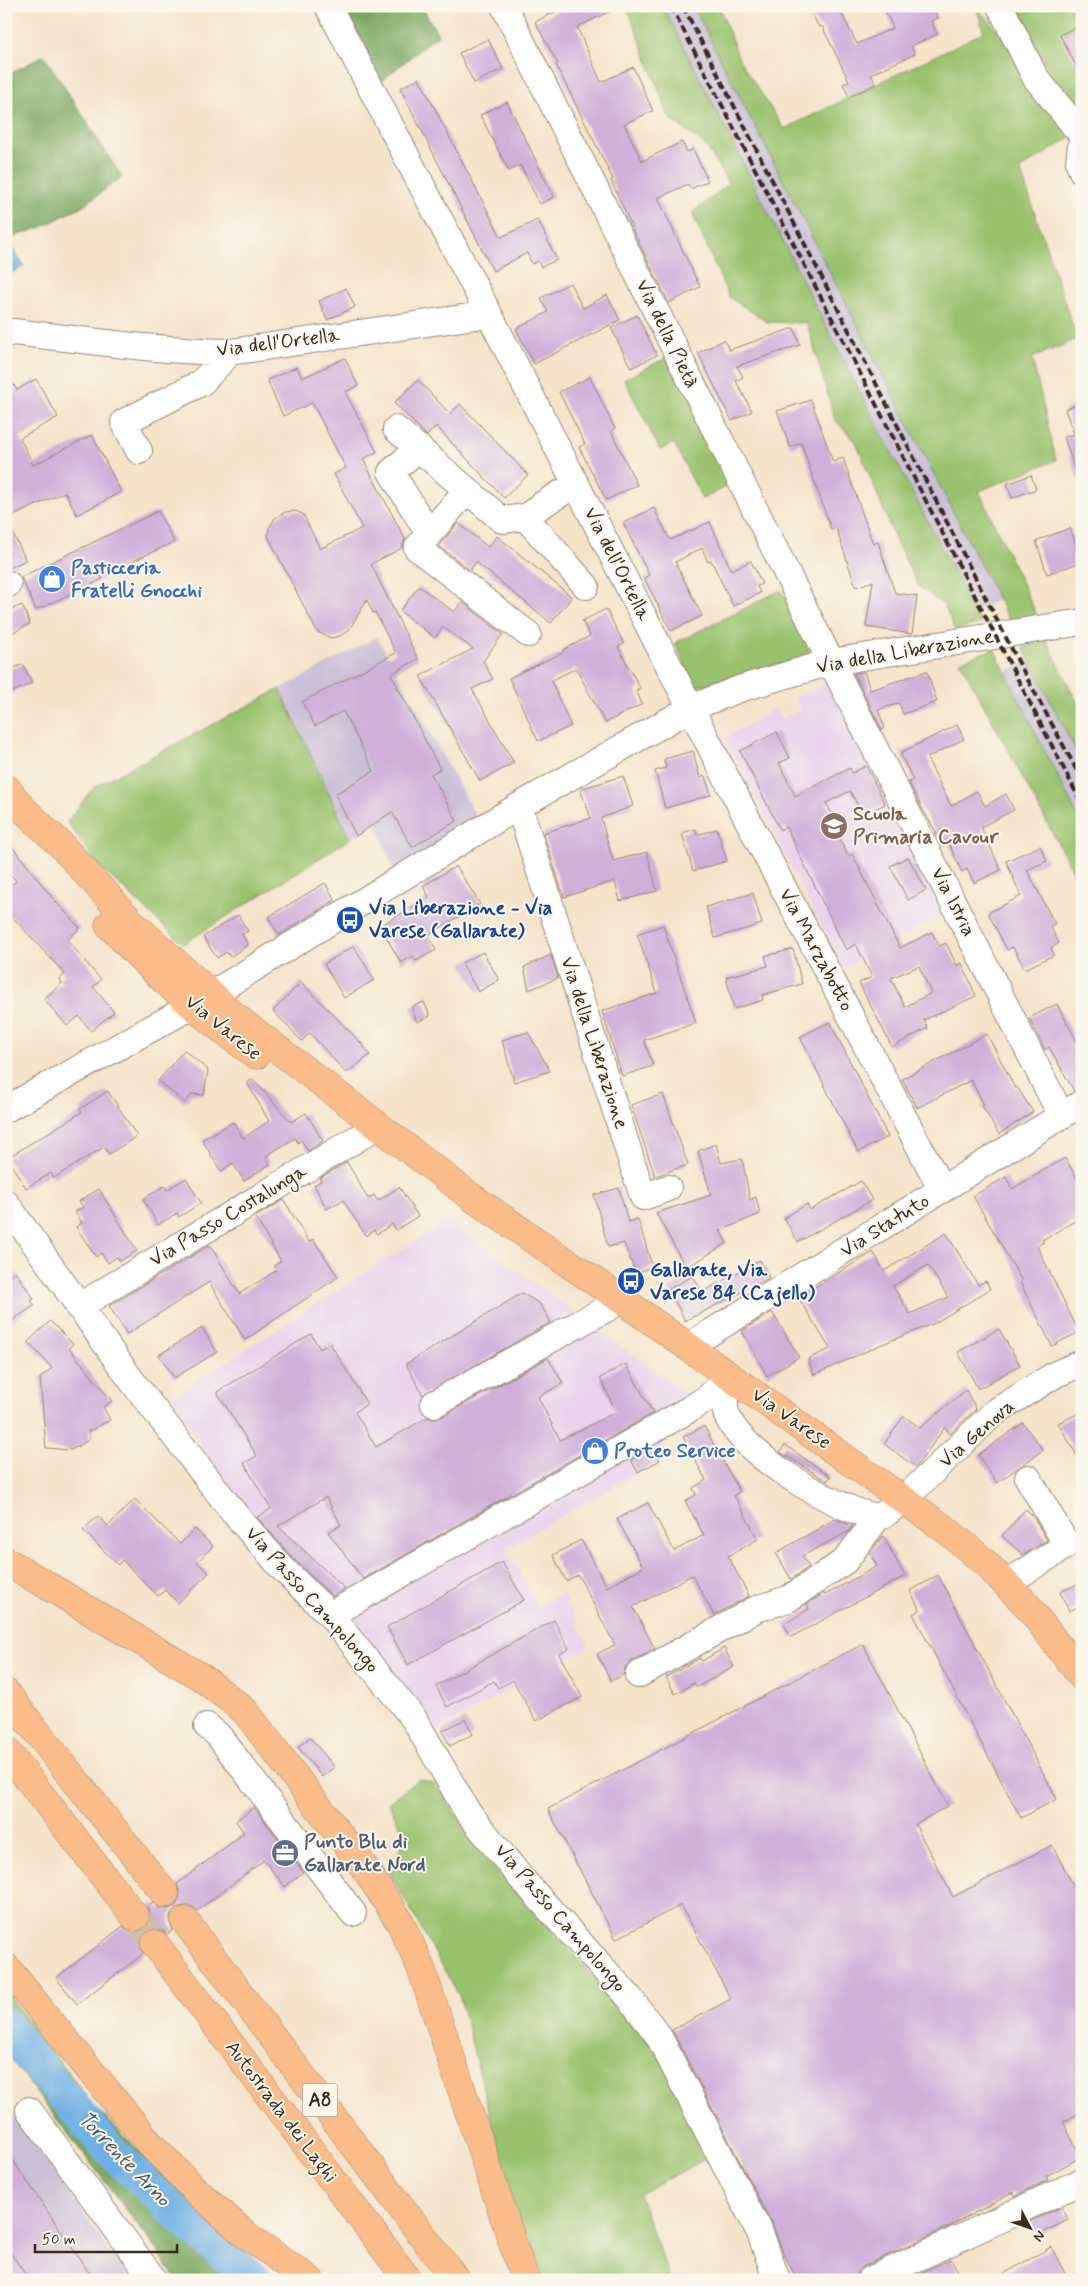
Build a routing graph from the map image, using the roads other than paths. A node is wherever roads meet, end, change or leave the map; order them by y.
1 (328, 6) edge
2 (504, 6) edge
3 (1000, 6) edge
4 (1082, 136) edge
5 (1082, 171) edge
6 (489, 314) junction
7 (6, 334) edge
8 (230, 352) junction
9 (396, 429) dead end
10 (419, 448) junction
11 (139, 451) dead end
12 (576, 484) junction
13 (467, 490) junction
14 (526, 518) junction
15 (429, 534) junction
16 (586, 586) dead end
17 (1082, 622) edge
18 (528, 634) dead end
19 (831, 662) junction
20 (692, 708) junction
21 (14, 798) edge
22 (519, 806) junction
23 (201, 1000) junction
24 (6, 1108) edge
25 (1071, 1109) edge
26 (371, 1129) junction
27 (668, 1188) dead end
28 (942, 1190) junction
29 (6, 1203) edge
30 (622, 1300) junction
31 (78, 1307) junction
32 (687, 1347) junction
33 (1082, 1364) edge
34 (730, 1377) junction
35 (434, 1404) dead end
36 (1028, 1478) dead end
37 (904, 1499) junction
38 (878, 1517) junction
39 (6, 1561) edge
40 (1007, 1583) junction
41 (330, 1615) junction
42 (638, 1675) dead end
43 (1082, 1677) edge
44 (6, 1693) edge
45 (207, 1726) dead end
46 (6, 1750) edge
47 (165, 1894) dead end
48 (353, 1913) dead end
49 (135, 1917) tunnel mouth
50 (185, 1921) dead end
51 (155, 1944) tunnel mouth
52 (6, 1967) edge
53 (29, 2110) dead end
54 (1082, 2181) edge
55 (154, 2280) edge
56 (310, 2280) edge
57 (408, 2280) edge
58 (456, 2280) edge
59 (525, 2280) edge
60 (777, 2280) edge
61 (870, 2280) edge

1 - 6 street, Via dell'Ortella
2 - 19 street, Via della Pietà
3 - 4 street
4 - 5 street
6 - 8 street, Via dell'Ortella
6 - 12 street, Via dell'Ortella
7 - 8 street, Via dell'Ortella
8 - 11 street
9 - 10 street
10 - 13 street
10 - 15 street
12 - 14 street
12 - 20 street, Via dell'Ortella
13 - 14 street
13 - 15 street
14 - 16 street
15 - 18 street
17 - 19 street, Via della Liberazione
19 - 20 street, Via della Liberazione
19 - 25 street, Via Istria
20 - 22 street, Via della Liberazione
20 - 28 street, Via Marzabotto
21 - 23 main road, Via Varese
22 - 23 street, Via della Liberazione
22 - 27 street, Via della Liberazione
23 - 24 street, Via della Liberazione
23 - 26 main road, Via Varese
25 - 28 street, Via Statuto
26 - 30 main road, Via Varese
26 - 31 street, Via Passo Costalunga
28 - 32 street, Via Statuto
29 - 31 street, Via Passo Campolongo
30 - 32 main road, Via Varese
30 - 35 street
31 - 41 street, Via Passo Campolongo
32 - 34 main road, Via Varese
33 - 37 street, Via Genova
34 - 37 main road, Via Varese
34 - 38 street
34 - 41 street
36 - 40 street
37 - 38 street, Via Genova
37 - 40 main road, Via Varese
38 - 42 street, Via Genova
39 - 59 main road
40 - 43 main road, Via Varese
41 - 60 street, Via Passo Campolongo
44 - 47 main road
45 - 48 street
46 - 49 main road
50 - 58 main road, Autostrada dei Laghi / A8
51 - 57 main road, Autostrada dei Laghi / A8
52 - 56 main road
53 - 55 street
54 - 61 street

